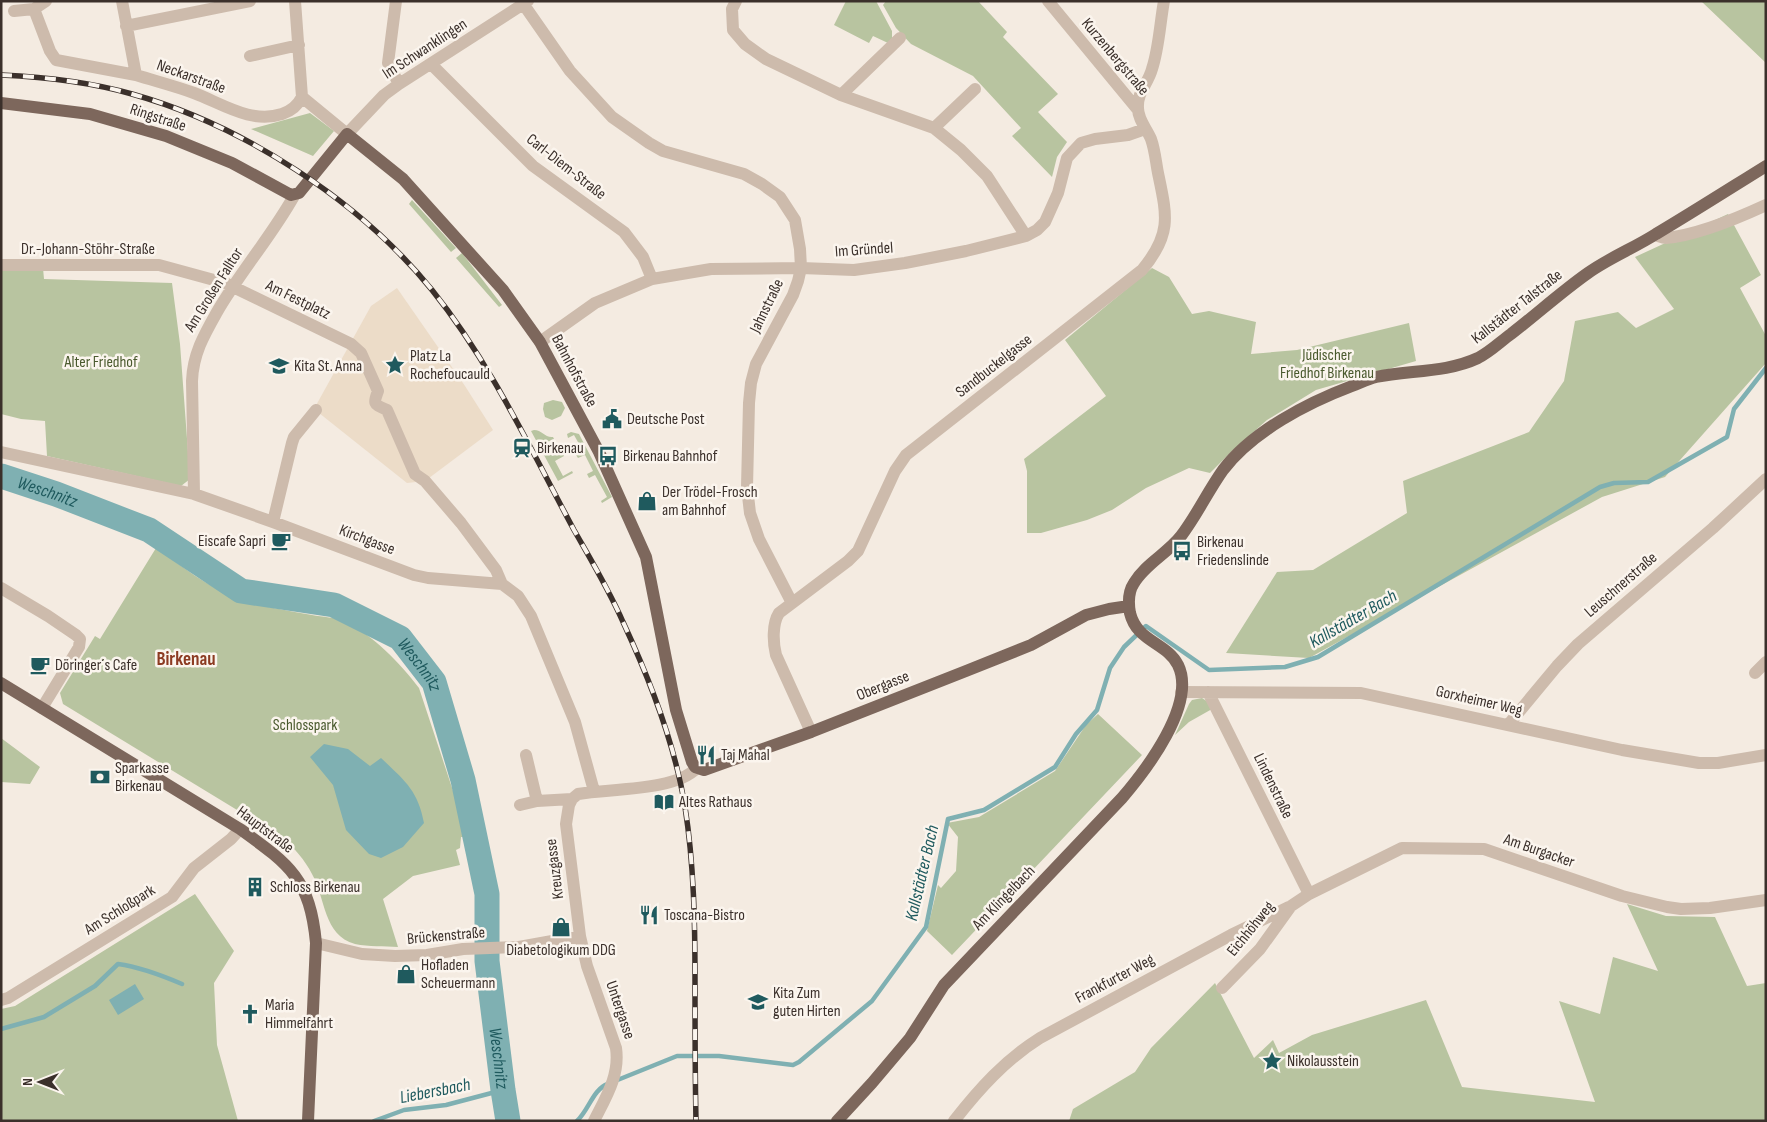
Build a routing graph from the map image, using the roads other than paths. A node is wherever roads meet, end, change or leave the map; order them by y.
1 (46, 1) edge
2 (122, 1) edge
3 (250, 1) edge
4 (295, 1) edge
5 (396, 1) edge
6 (736, 1) edge
7 (1048, 1) edge
8 (1164, 1) edge
9 (526, 3) edge
10 (34, 9) junction
11 (14, 10) dead end
12 (126, 26) junction
13 (900, 38) dead end
14 (299, 45) junction
15 (250, 56) dead end
16 (431, 64) junction
17 (136, 75) junction
18 (399, 84) junction
19 (975, 89) dead end
20 (841, 95) junction
21 (302, 97) junction
22 (1, 103) edge
23 (1138, 110) junction
24 (934, 128) junction
25 (1145, 129) junction
26 (347, 134) junction
27 (1766, 166) edge
28 (294, 196) junction
29 (1766, 205) edge
30 (1655, 235) junction
31 (1026, 236) junction
32 (1, 265) edge
33 (801, 268) junction
34 (652, 279) junction
35 (232, 286) junction
36 (540, 342) junction
37 (316, 410) dead end
38 (1, 452) edge
39 (1766, 480) edge
40 (194, 494) junction
41 (273, 522) junction
42 (502, 584) junction
43 (1, 588) edge
44 (792, 604) junction
45 (1128, 606) junction
46 (1, 683) edge
47 (1181, 692) junction
48 (1208, 692) junction
49 (42, 708) junction
50 (1508, 725) junction
51 (811, 732) junction
52 (526, 755) dead end
53 (1766, 755) edge
54 (697, 768) junction
55 (594, 791) junction
56 (572, 799) junction
57 (537, 802) junction
58 (520, 805) dead end
59 (240, 829) junction
60 (1309, 894) junction
61 (1766, 900) edge
62 (1291, 906) junction
63 (580, 936) junction
64 (316, 943) junction
65 (1222, 988) dead end
66 (3, 998) edge
67 (308, 1121) edge
68 (594, 1121) edge
69 (837, 1121) edge
70 (954, 1121) edge

1 - 10 street
2 - 12 street, Neckarstraße
3 - 12 street
4 - 14 street
5 - 18 street
6 - 20 street
7 - 23 street, Kurzenbergstraße
8 - 23 street
9 - 16 street, Im Schwanklingen
9 - 33 street, Jahnstraße
10 - 11 street
10 - 17 street
12 - 17 street, Neckarstraße
13 - 20 street
14 - 15 street
14 - 21 street
16 - 18 street, Im Schwanklingen
16 - 34 street, Carl-Diem-Straße
17 - 21 street, Neckarstraße
18 - 26 street, Im Schwanklingen
19 - 24 street
20 - 24 street
21 - 26 street
22 - 28 main road, Ringstraße
23 - 25 street, Sandbuckelgasse
24 - 31 street
25 - 31 street, Im Gründel
25 - 44 street, Sandbuckelgasse
26 - 28 main road, Am Großen Falltor
26 - 36 main road, Bahnhofstraße
27 - 30 main road, Kallstädter Talstraße
28 - 35 street, Am Großen Falltor
29 - 30 street
30 - 45 main road, Kallstädter Talstraße
31 - 33 street, Im Gründel
32 - 35 street, Dr.-Johann-Stöhr-Straße
33 - 34 street, Im Gründel
33 - 44 street, Jahnstraße
34 - 36 street, Im Gründel
35 - 40 street, Am Großen Falltor
35 - 42 street, Am Festplatz
36 - 54 main road, Bahnhofstraße
37 - 41 street
38 - 40 street, Kirchgasse
39 - 50 street, Leuschnerstraße
40 - 41 street, Kirchgasse
41 - 42 street, Kirchgasse
42 - 55 street
43 - 49 street
44 - 51 street, Sandbuckelgasse
45 - 47 main road
45 - 51 main road, Obergasse
46 - 49 main road, Hauptstraße
47 - 48 street, Gorxheimer Weg
47 - 69 main road, Am Klingelbach
48 - 50 street, Gorxheimer Weg
48 - 60 street, Lindenstraße
49 - 59 main road, Hauptstraße
50 - 53 street, Gorxheimer Weg
51 - 54 main road, Obergasse
52 - 57 street
54 - 55 street, Obergasse
55 - 56 street
56 - 57 street
56 - 63 street, Kreuzgasse
57 - 58 street
59 - 64 main road, Hauptstraße
59 - 66 street, Am Schloßpark
60 - 61 street, Am Burgacker
60 - 62 street, Eichhöhweg
62 - 65 street, Eichhöhweg
62 - 70 street, Frankfurter Weg
63 - 64 street, Brückenstraße
63 - 68 street, Untergasse
64 - 67 main road, Hauptstraße

